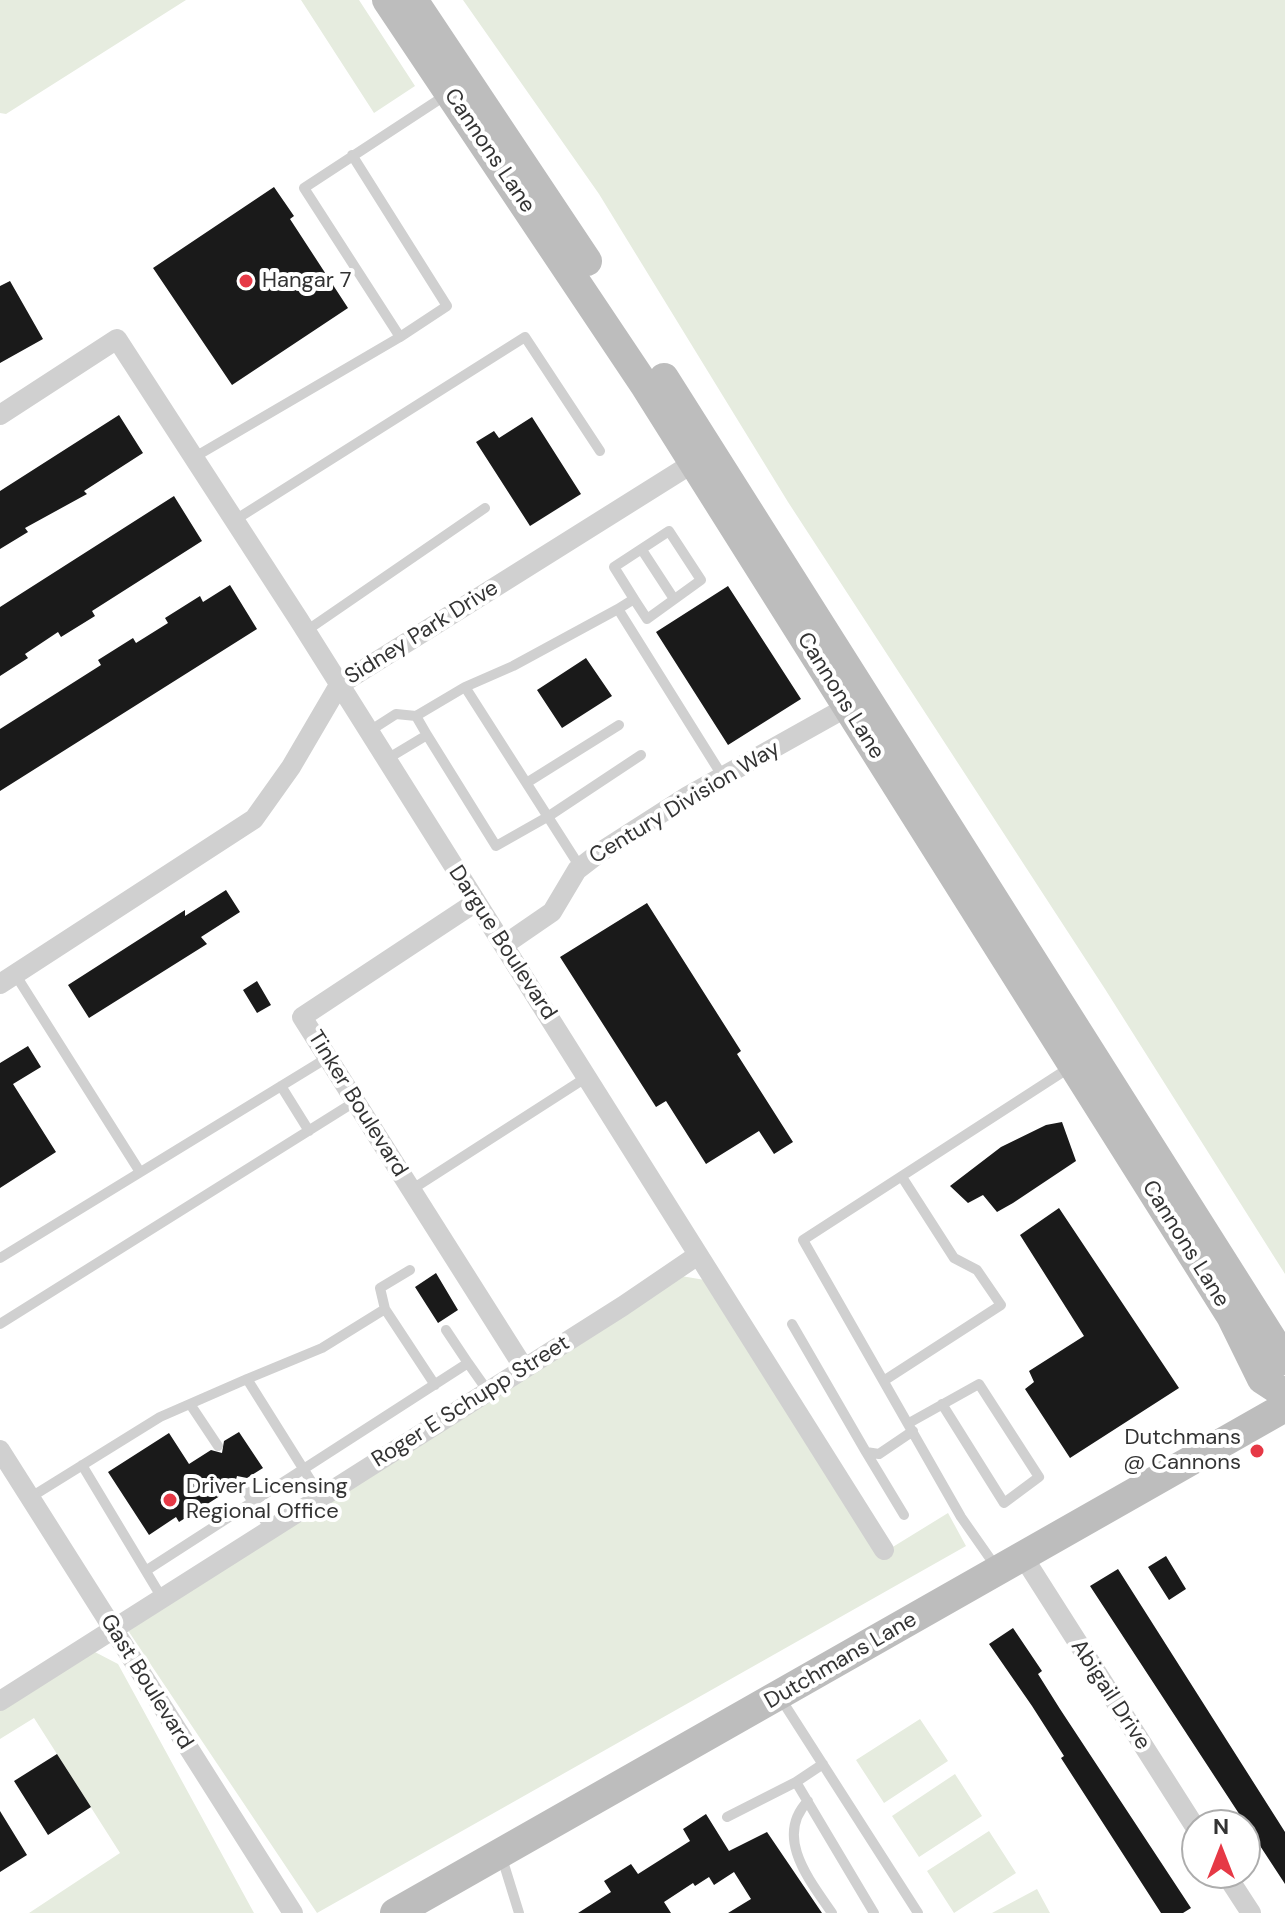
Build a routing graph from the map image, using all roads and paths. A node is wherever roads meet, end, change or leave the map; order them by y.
1 (387, 0) edge
2 (413, 0) edge
3 (458, 87) junction
4 (352, 155) junction
5 (400, 337) junction
6 (0, 415) edge
7 (600, 451) dead end
8 (193, 458) junction
9 (703, 458) junction
10 (485, 508) dead end
11 (235, 520) junction
12 (642, 550) junction
13 (634, 599) junction
14 (674, 599) junction
15 (618, 609) junction
16 (306, 631) junction
17 (339, 685) junction
18 (465, 687) junction
19 (857, 702) junction
20 (416, 716) junction
21 (619, 725) dead end
22 (368, 732) junction
23 (427, 735) junction
24 (641, 755) dead end
25 (385, 761) junction
26 (723, 777) junction
27 (528, 782) junction
28 (549, 816) junction
29 (580, 867) junction
30 (476, 902) junction
31 (504, 945) junction
32 (8, 979) edge
33 (327, 1058) junction
34 (1073, 1065) junction
35 (587, 1077) junction
36 (281, 1086) junction
37 (356, 1101) junction
38 (309, 1131) junction
39 (140, 1172) junction
40 (902, 1177) junction
41 (411, 1190) junction
42 (698, 1255) junction
43 (0, 1258) edge
44 (410, 1270) dead end
45 (385, 1309) junction
46 (0, 1324) edge
47 (792, 1324) dead end
48 (446, 1330) dead end
49 (1285, 1360) edge
50 (468, 1363) junction
51 (524, 1368) junction
52 (247, 1379) junction
53 (885, 1380) junction
54 (435, 1385) junction
55 (487, 1390) junction
56 (1285, 1394) edge
57 (190, 1404) junction
58 (942, 1404) junction
59 (1285, 1407) edge
60 (911, 1427) junction
61 (218, 1446) dead end
62 (0, 1450) edge
63 (866, 1452) junction
64 (82, 1465) junction
65 (305, 1470) junction
66 (241, 1483) dead end
67 (31, 1497) junction
68 (321, 1497) junction
69 (254, 1503) junction
70 (904, 1515) dead end
71 (270, 1529) junction
72 (884, 1550) dead end
73 (1012, 1565) junction
74 (147, 1570) junction
75 (162, 1598) junction
76 (112, 1629) junction
77 (779, 1695) junction
78 (0, 1701) edge
79 (823, 1764) junction
80 (796, 1782) junction
81 (808, 1801) junction
82 (1182, 1809) edge
83 (727, 1817) dead end
84 (500, 1854) junction
85 (1235, 1889) edge
86 (293, 1913) edge
87 (395, 1913) edge
88 (519, 1913) edge
89 (832, 1913) edge
90 (874, 1913) edge
91 (918, 1913) edge
92 (1251, 1913) edge

1 - 3 main road, Cannons Lane
2 - 3 main road, Cannons Lane
3 - 4 lane
3 - 9 main road, Cannons Lane
4 - 5 lane
4 - 5 lane
5 - 8 lane
6 - 8 street, Dargue Boulevard
7 - 11 lane
8 - 11 street, Dargue Boulevard
9 - 17 street, Sidney Park Drive
9 - 19 main road, Cannons Lane
10 - 16 lane
11 - 16 street, Dargue Boulevard
12 - 13 lane
12 - 14 lane
12 - 14 lane
13 - 14 lane
13 - 15 lane
15 - 18 lane
15 - 26 lane
16 - 17 street, Dargue Boulevard
17 - 22 street, Dargue Boulevard
17 - 32 street, Sidney Park Drive
18 - 20 lane
18 - 27 lane
19 - 26 street, Century Division Way
19 - 34 main road, Cannons Lane
19 - 49 main road, Cannons Lane
20 - 22 lane
20 - 23 lane
21 - 27 lane
22 - 25 street, Dargue Boulevard
23 - 25 lane
23 - 28 lane
24 - 28 lane
25 - 30 street, Dargue Boulevard
26 - 29 street, Century Division Way
27 - 28 lane
28 - 29 lane
29 - 31 street, Century Division Way
30 - 31 street, Dargue Boulevard
30 - 33 street, Tinker Boulevard
31 - 35 street, Dargue Boulevard
32 - 39 lane
33 - 36 lane
33 - 37 street, Tinker Boulevard
34 - 40 lane
34 - 56 main road, Cannons Lane
35 - 41 lane
35 - 42 street, Dargue Boulevard
36 - 38 lane
36 - 39 lane
37 - 38 lane
37 - 41 street, Tinker Boulevard
38 - 46 lane
39 - 43 lane
40 - 53 lane
40 - 53 lane
41 - 51 street, Tinker Boulevard
42 - 51 street, Roger E Schupp Street
42 - 72 street, Dargue Boulevard
44 - 45 lane
45 - 52 lane
45 - 54 lane
47 - 63 lane
48 - 50 lane
50 - 54 lane
50 - 55 lane
51 - 55 street, Roger E Schupp Street
52 - 57 lane
52 - 65 lane
53 - 60 lane
54 - 65 lane
55 - 68 street, Roger E Schupp Street
57 - 61 lane
57 - 64 lane
58 - 58 lane
58 - 60 lane
59 - 73 main road, Dutchmans Lane
60 - 63 lane
60 - 73 lane
62 - 67 street, Gast Boulevard
63 - 70 lane
64 - 67 lane
64 - 74 lane
65 - 68 lane
65 - 69 lane
66 - 69 lane
67 - 76 street, Gast Boulevard
68 - 71 street, Roger E Schupp Street
69 - 71 lane
69 - 74 lane
71 - 75 street, Roger E Schupp Street
73 - 77 main road, Dutchmans Lane
73 - 82 street, Abigail Drive
74 - 75 lane
75 - 76 street, Roger E Schupp Street
76 - 78 street, Roger E Schupp Street
76 - 86 street, Gast Boulevard
77 - 79 lane
77 - 84 main road, Dutchmans Lane
79 - 80 lane
79 - 91 lane
80 - 81 lane
80 - 83 lane
81 - 89 lane
81 - 90 lane
84 - 87 main road, Dutchmans Lane
84 - 88 lane
85 - 92 street

